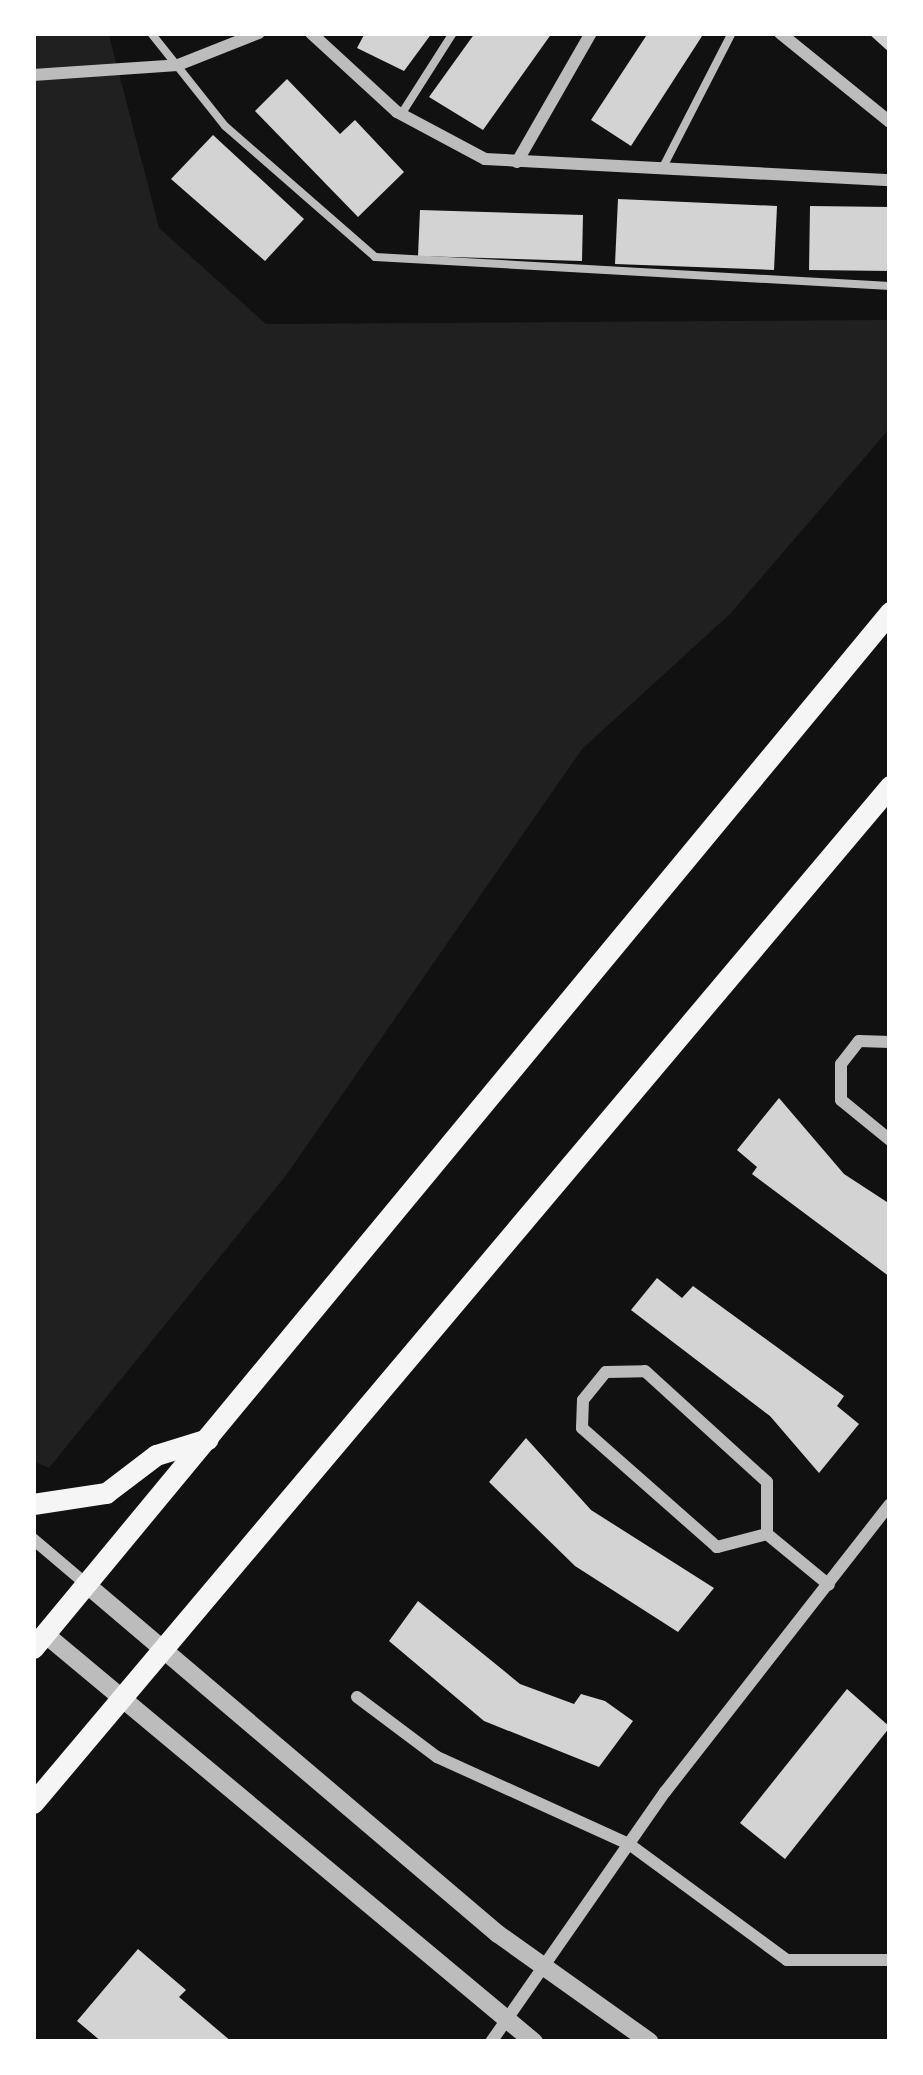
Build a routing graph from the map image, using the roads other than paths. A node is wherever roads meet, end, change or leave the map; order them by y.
1 (152, 33) edge
2 (259, 33) edge
3 (310, 33) edge
4 (453, 33) edge
5 (591, 33) edge
6 (732, 33) edge
7 (780, 33) edge
8 (178, 64) junction
9 (33, 74) edge
10 (401, 114) junction
11 (890, 122) edge
12 (517, 162) junction
13 (662, 168) junction
14 (890, 180) edge
15 (890, 286) edge
16 (890, 612) edge
17 (890, 786) edge
18 (890, 1042) edge
19 (890, 1140) edge
20 (208, 1438) junction
21 (33, 1504) edge
22 (890, 1504) edge
23 (767, 1534) junction
24 (33, 1540) edge
25 (86, 1584) junction
26 (829, 1585) junction
27 (37, 1635) edge
28 (163, 1650) junction
29 (357, 1697) dead end
30 (122, 1699) junction
31 (33, 1803) edge
32 (628, 1844) junction
33 (890, 1960) edge
34 (542, 1969) junction
35 (506, 2020) junction
36 (491, 2042) edge
37 (534, 2042) edge
38 (650, 2042) edge

1 - 8 lane
2 - 8 street
3 - 10 street
4 - 10 lane
5 - 12 street
6 - 13 lane
7 - 11 street
8 - 9 street
8 - 15 lane
10 - 12 street
12 - 13 street
13 - 14 street
16 - 20 main road
17 - 28 main road
18 - 19 street
20 - 21 main road
20 - 25 main road
22 - 26 street
23 - 23 street
23 - 26 street
24 - 25 street
25 - 27 main road
25 - 28 street
26 - 32 street
27 - 30 street
28 - 30 main road
28 - 34 street
29 - 32 street
30 - 31 main road
30 - 35 street
32 - 33 street
32 - 34 street
34 - 35 street
34 - 38 street
35 - 36 street
35 - 37 street

